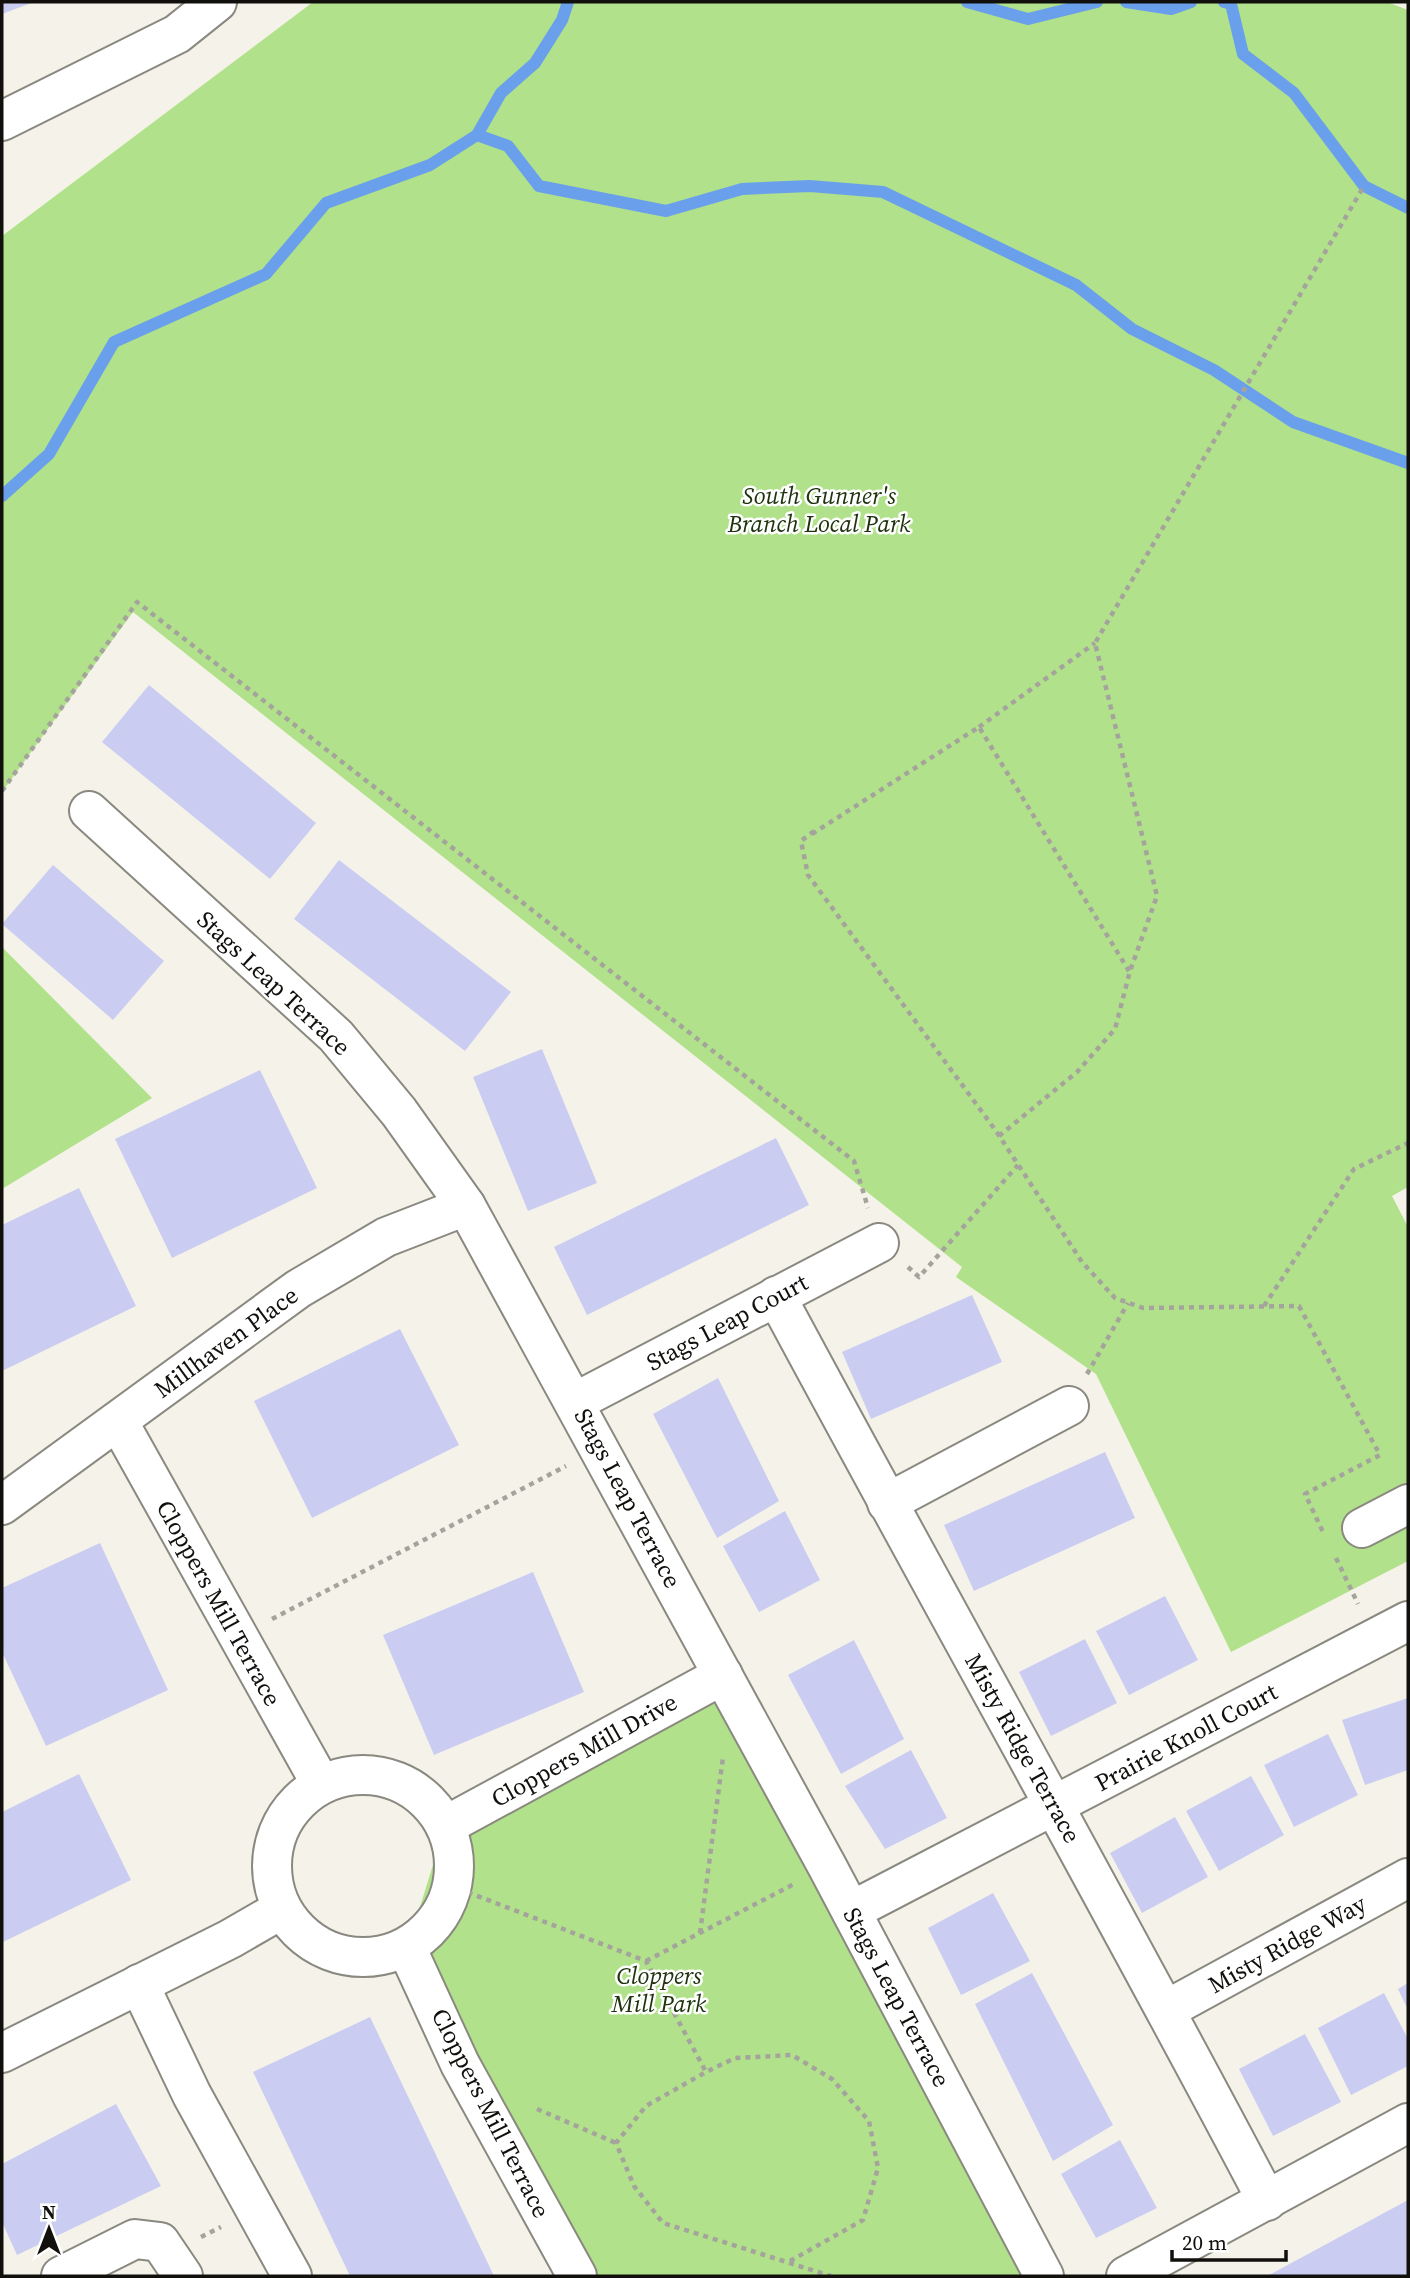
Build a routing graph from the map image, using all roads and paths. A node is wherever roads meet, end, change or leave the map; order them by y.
1 (217, 2) edge
2 (2, 121) edge
3 (1364, 186) dead end
4 (1095, 643) junction
5 (979, 727) junction
6 (2, 791) edge
7 (89, 811) dead end
8 (814, 831) dead end
9 (801, 841) junction
10 (1130, 971) junction
11 (999, 1136) junction
12 (1408, 1143) edge
13 (1018, 1165) junction
14 (466, 1206) junction
15 (879, 1243) joint
16 (919, 1277) dead end
17 (776, 1296) junction
18 (1128, 1303) junction
19 (1264, 1307) junction
20 (575, 1402) junction
21 (1069, 1405) joint
22 (118, 1421) junction
23 (601, 1448) junction
24 (887, 1503) junction
25 (1408, 1504) edge
26 (2, 1505) edge
27 (1345, 1536) joint
28 (1335, 1556) dead end
29 (1359, 1605) dead end
30 (1408, 1621) edge
31 (238, 1637) junction
32 (727, 1682) junction
33 (321, 1784) junction
34 (1056, 1805) junction
35 (445, 1826) junction
36 (827, 1866) junction
37 (1408, 1878) edge
38 (449, 1885) junction
39 (282, 1909) junction
40 (851, 1911) junction
41 (700, 1933) junction
42 (407, 1950) junction
43 (646, 1961) junction
44 (139, 1984) junction
45 (1166, 2010) junction
46 (2, 2053) edge
47 (706, 2072) junction
48 (537, 2109) dead end
49 (1408, 2123) edge
50 (616, 2143) junction
51 (1267, 2201) junction
52 (790, 2261) junction
53 (61, 2276) edge
54 (183, 2276) edge
55 (292, 2276) edge
56 (577, 2276) edge
57 (831, 2276) edge
58 (1044, 2276) edge
59 (1126, 2276) edge

1 - 2 street
3 - 4 path
4 - 5 path
4 - 10 path
5 - 9 path
5 - 10 path
6 - 15 path
7 - 14 street, Stags Leap Terrace
8 - 9 path
9 - 11 path
10 - 11 path
11 - 13 path
12 - 19 path
13 - 16 path
13 - 18 path
14 - 20 street, Stags Leap Terrace
14 - 22 street, Millhaven Place
15 - 17 street, Stags Leap Court
17 - 20 street, Stags Leap Court
17 - 24 street, Misty Ridge Terrace
18 - 19 path
18 - 21 path
19 - 27 path
20 - 23 street, Stags Leap Terrace
21 - 24 street
22 - 26 street, Millhaven Place
22 - 31 street, Cloppers Mill Terrace
23 - 31 path
23 - 32 street, Stags Leap Terrace
24 - 34 street, Misty Ridge Terrace
25 - 27 street
28 - 29 path
30 - 34 street, Prairie Knoll Court
31 - 33 street, Cloppers Mill Terrace
32 - 35 street, Cloppers Mill Drive
32 - 36 street, Stags Leap Terrace
32 - 41 path
33 - 35 street
33 - 39 street
34 - 40 street, Prairie Knoll Court
34 - 45 street, Misty Ridge Terrace
35 - 38 street
36 - 40 street, Stags Leap Terrace
36 - 41 path
37 - 45 street, Misty Ridge Way
38 - 42 street
38 - 43 path
39 - 42 street
39 - 44 street
40 - 58 street, Stags Leap Terrace
41 - 43 path
42 - 56 street, Cloppers Mill Terrace
43 - 47 path
44 - 46 street
44 - 55 street
45 - 51 street, Misty Ridge Terrace
47 - 50 path
47 - 52 path
48 - 50 path
49 - 51 street
50 - 52 path
51 - 59 street
52 - 57 path
53 - 54 street

